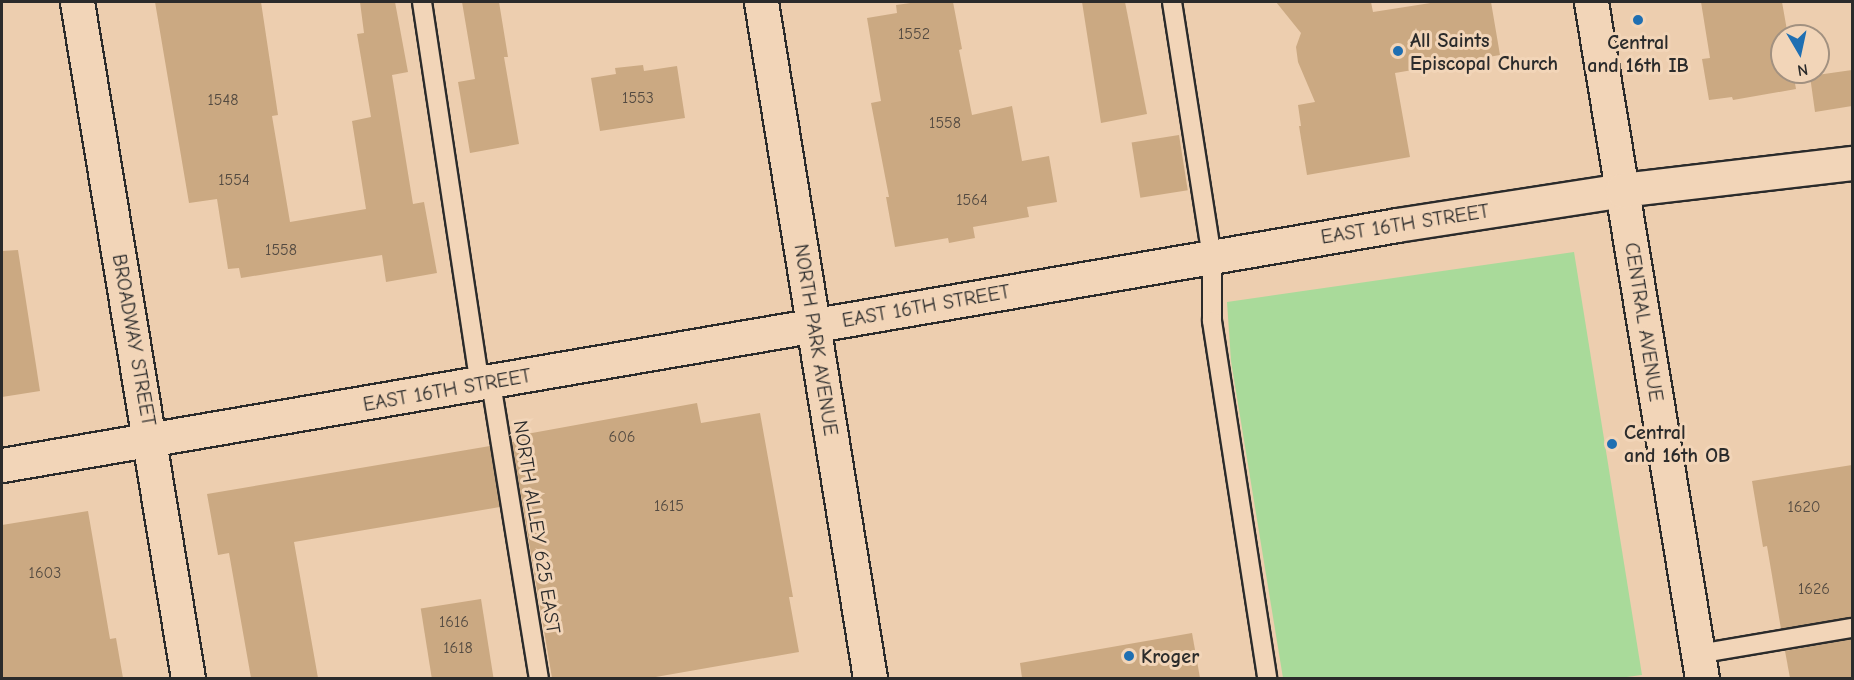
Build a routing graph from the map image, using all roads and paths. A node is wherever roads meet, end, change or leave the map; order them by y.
1 (78, 2) edge
2 (422, 2) edge
3 (761, 2) edge
4 (1172, 2) edge
5 (1591, 2) edge
6 (1852, 164) edge
7 (1622, 190) junction
8 (1212, 257) junction
9 (814, 325) junction
10 (486, 384) junction
11 (151, 440) junction
12 (2, 465) edge
13 (1852, 628) edge
14 (1700, 666) edge
15 (188, 678) edge
16 (539, 678) edge
17 (870, 678) edge
18 (1267, 678) edge

1 - 11 main road, BROADWAY STREET
2 - 10 lane, NORTH ALLEY 625 EAST
3 - 9 main road, NORTH PARK AVENUE
4 - 8 lane
5 - 7 main road, CENTRAL AVENUE
6 - 7 main road, EAST 16TH STREET
7 - 8 main road, EAST 16TH STREET
7 - 14 main road, CENTRAL AVENUE
8 - 9 main road, EAST 16TH STREET
8 - 18 lane
9 - 10 main road, EAST 16TH STREET
9 - 17 main road, NORTH PARK AVENUE
10 - 11 main road, EAST 16TH STREET
10 - 16 lane, NORTH ALLEY 625 EAST
11 - 12 main road, EAST 16TH STREET
11 - 15 main road, BROADWAY STREET
13 - 14 lane

